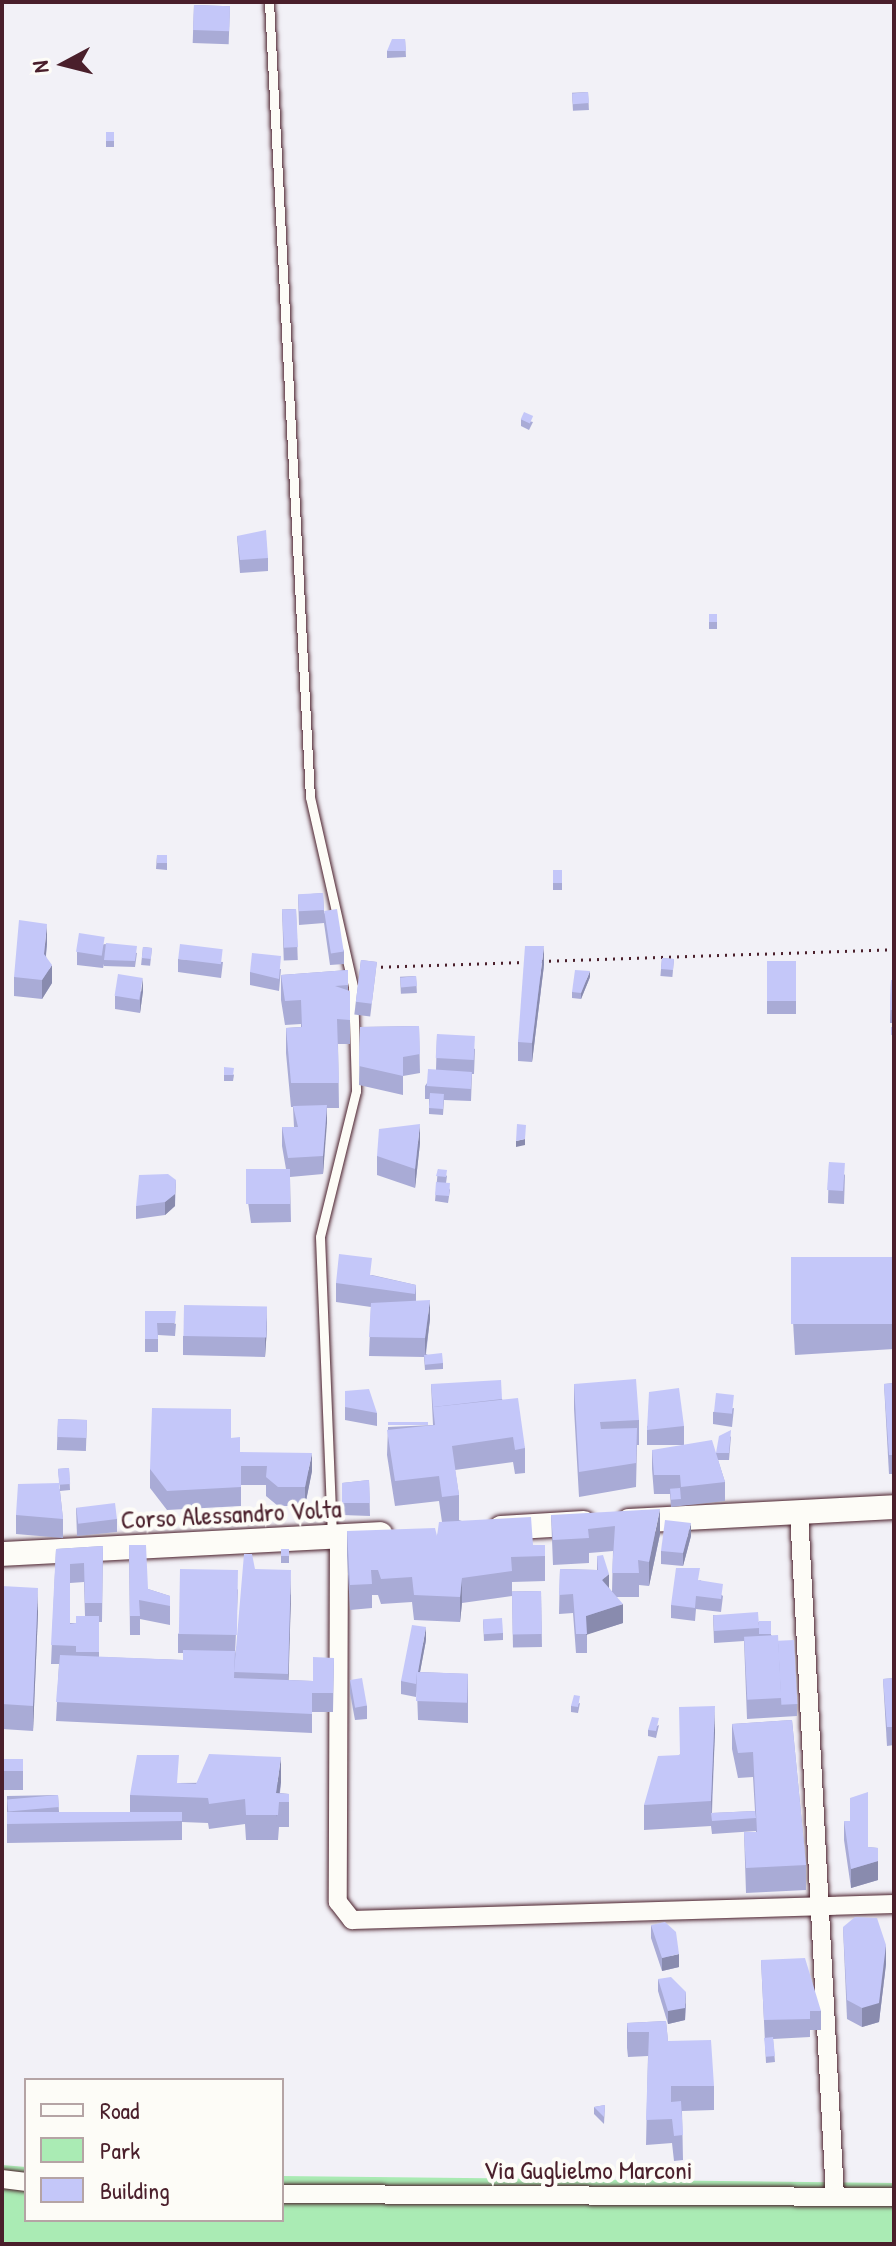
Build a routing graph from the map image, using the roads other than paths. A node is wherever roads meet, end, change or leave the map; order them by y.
1 (269, 2) edge
2 (894, 1507) edge
3 (799, 1512) junction
4 (482, 1529) edge
5 (403, 1533) edge
6 (336, 1536) junction
7 (2, 1554) edge
8 (894, 1904) edge
9 (820, 1908) junction
10 (2, 2179) edge
11 (24, 2182) edge
12 (284, 2194) edge
13 (835, 2197) junction
14 (894, 2197) edge

1 - 6 lane
2 - 3 main road
3 - 4 main road
3 - 9 street
5 - 6 main road, Corso Alessandro Volta
6 - 7 main road, Corso Alessandro Volta
6 - 9 street
8 - 9 street
9 - 13 street
10 - 11 street
12 - 13 street, Via Guglielmo Marconi
13 - 14 street, Via Guglielmo Marconi

